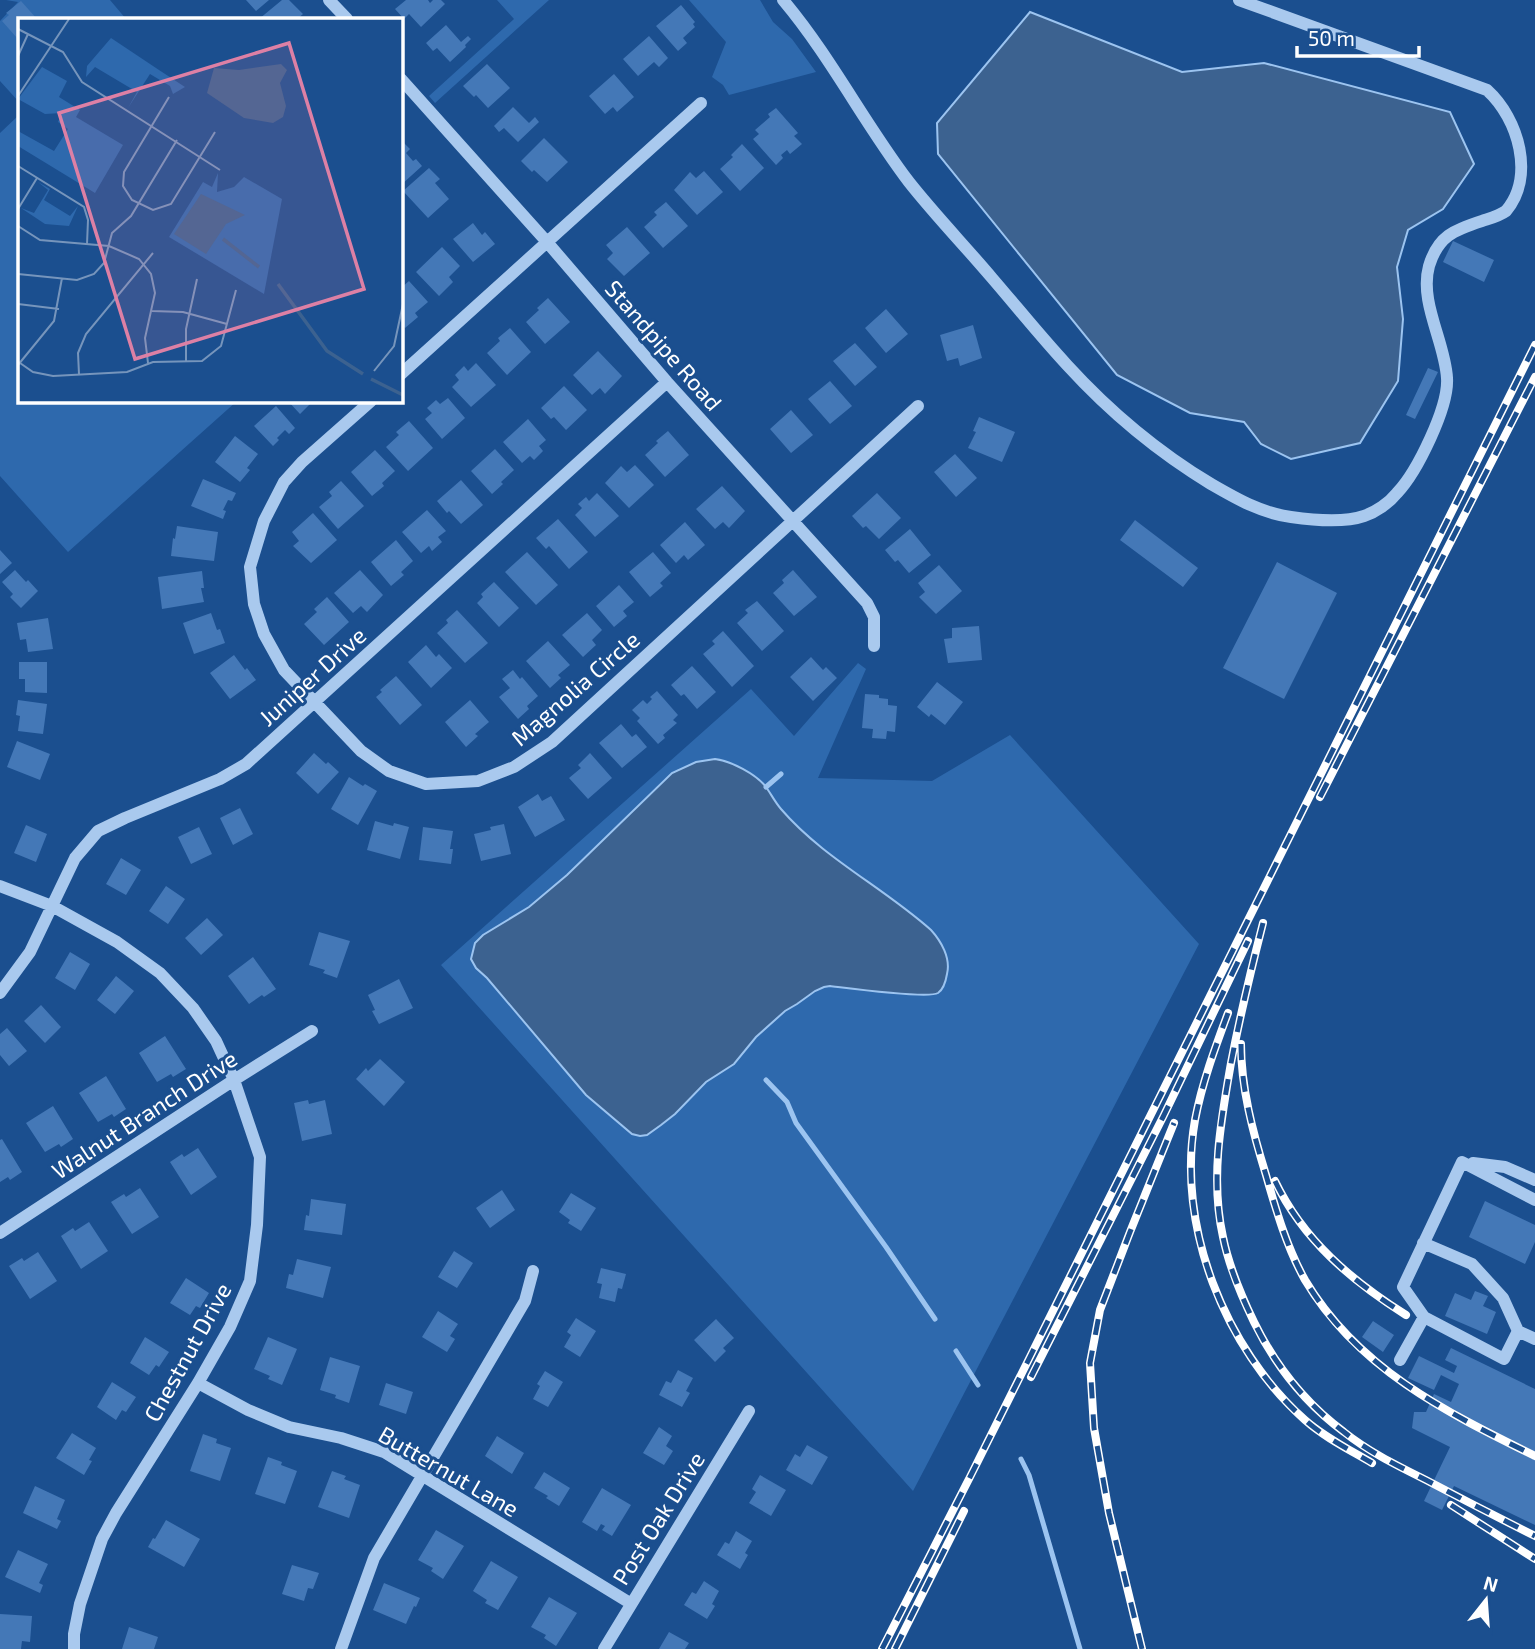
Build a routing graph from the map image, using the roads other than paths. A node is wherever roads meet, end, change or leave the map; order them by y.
1 (329, 0) edge
2 (783, 0) edge
3 (1239, 0) edge
4 (346, 18) edge
5 (402, 80) edge
6 (701, 103) dead end
7 (547, 242) junction
8 (402, 373) edge
9 (667, 382) junction
10 (369, 402) edge
11 (918, 406) dead end
12 (792, 521) junction
13 (874, 646) dead end
14 (315, 702) junction
15 (0, 886) edge
16 (52, 906) junction
17 (0, 993) edge
18 (312, 1031) dead end
19 (234, 1080) junction
20 (1462, 1162) junction
21 (1535, 1180) edge
22 (1535, 1200) edge
23 (0, 1233) edge
24 (1423, 1243) junction
25 (533, 1271) dead end
26 (1424, 1317) junction
27 (1518, 1331) junction
28 (1535, 1339) edge
29 (1400, 1360) dead end
30 (198, 1383) junction
31 (749, 1411) dead end
32 (423, 1476) junction
33 (630, 1603) junction
34 (74, 1649) edge
35 (341, 1649) edge
36 (604, 1649) edge

1 - 4 street
2 - 3 street
5 - 7 street, Standpipe Road
6 - 7 street
7 - 8 street
7 - 9 street, Standpipe Road
9 - 12 street, Standpipe Road
9 - 14 street, Juniper Drive
10 - 14 street, Magnolia Circle
11 - 12 street, Magnolia Circle
12 - 13 street, Standpipe Road
12 - 14 street, Magnolia Circle
14 - 16 street, Juniper Drive
15 - 16 street, Chestnut Drive
16 - 17 street, Juniper Drive
16 - 19 street, Chestnut Drive
18 - 19 street, Walnut Branch Drive
19 - 23 street, Walnut Branch Drive
19 - 30 street, Chestnut Drive
20 - 21 street
20 - 22 street
20 - 24 street
24 - 26 street
24 - 27 street
25 - 32 street
26 - 27 street
26 - 29 street
27 - 28 street
30 - 32 street, Butternut Lane
30 - 34 street, Chestnut Drive
31 - 33 street, Post Oak Drive
32 - 33 street, Butternut Lane
32 - 35 street
33 - 36 street, Post Oak Drive

